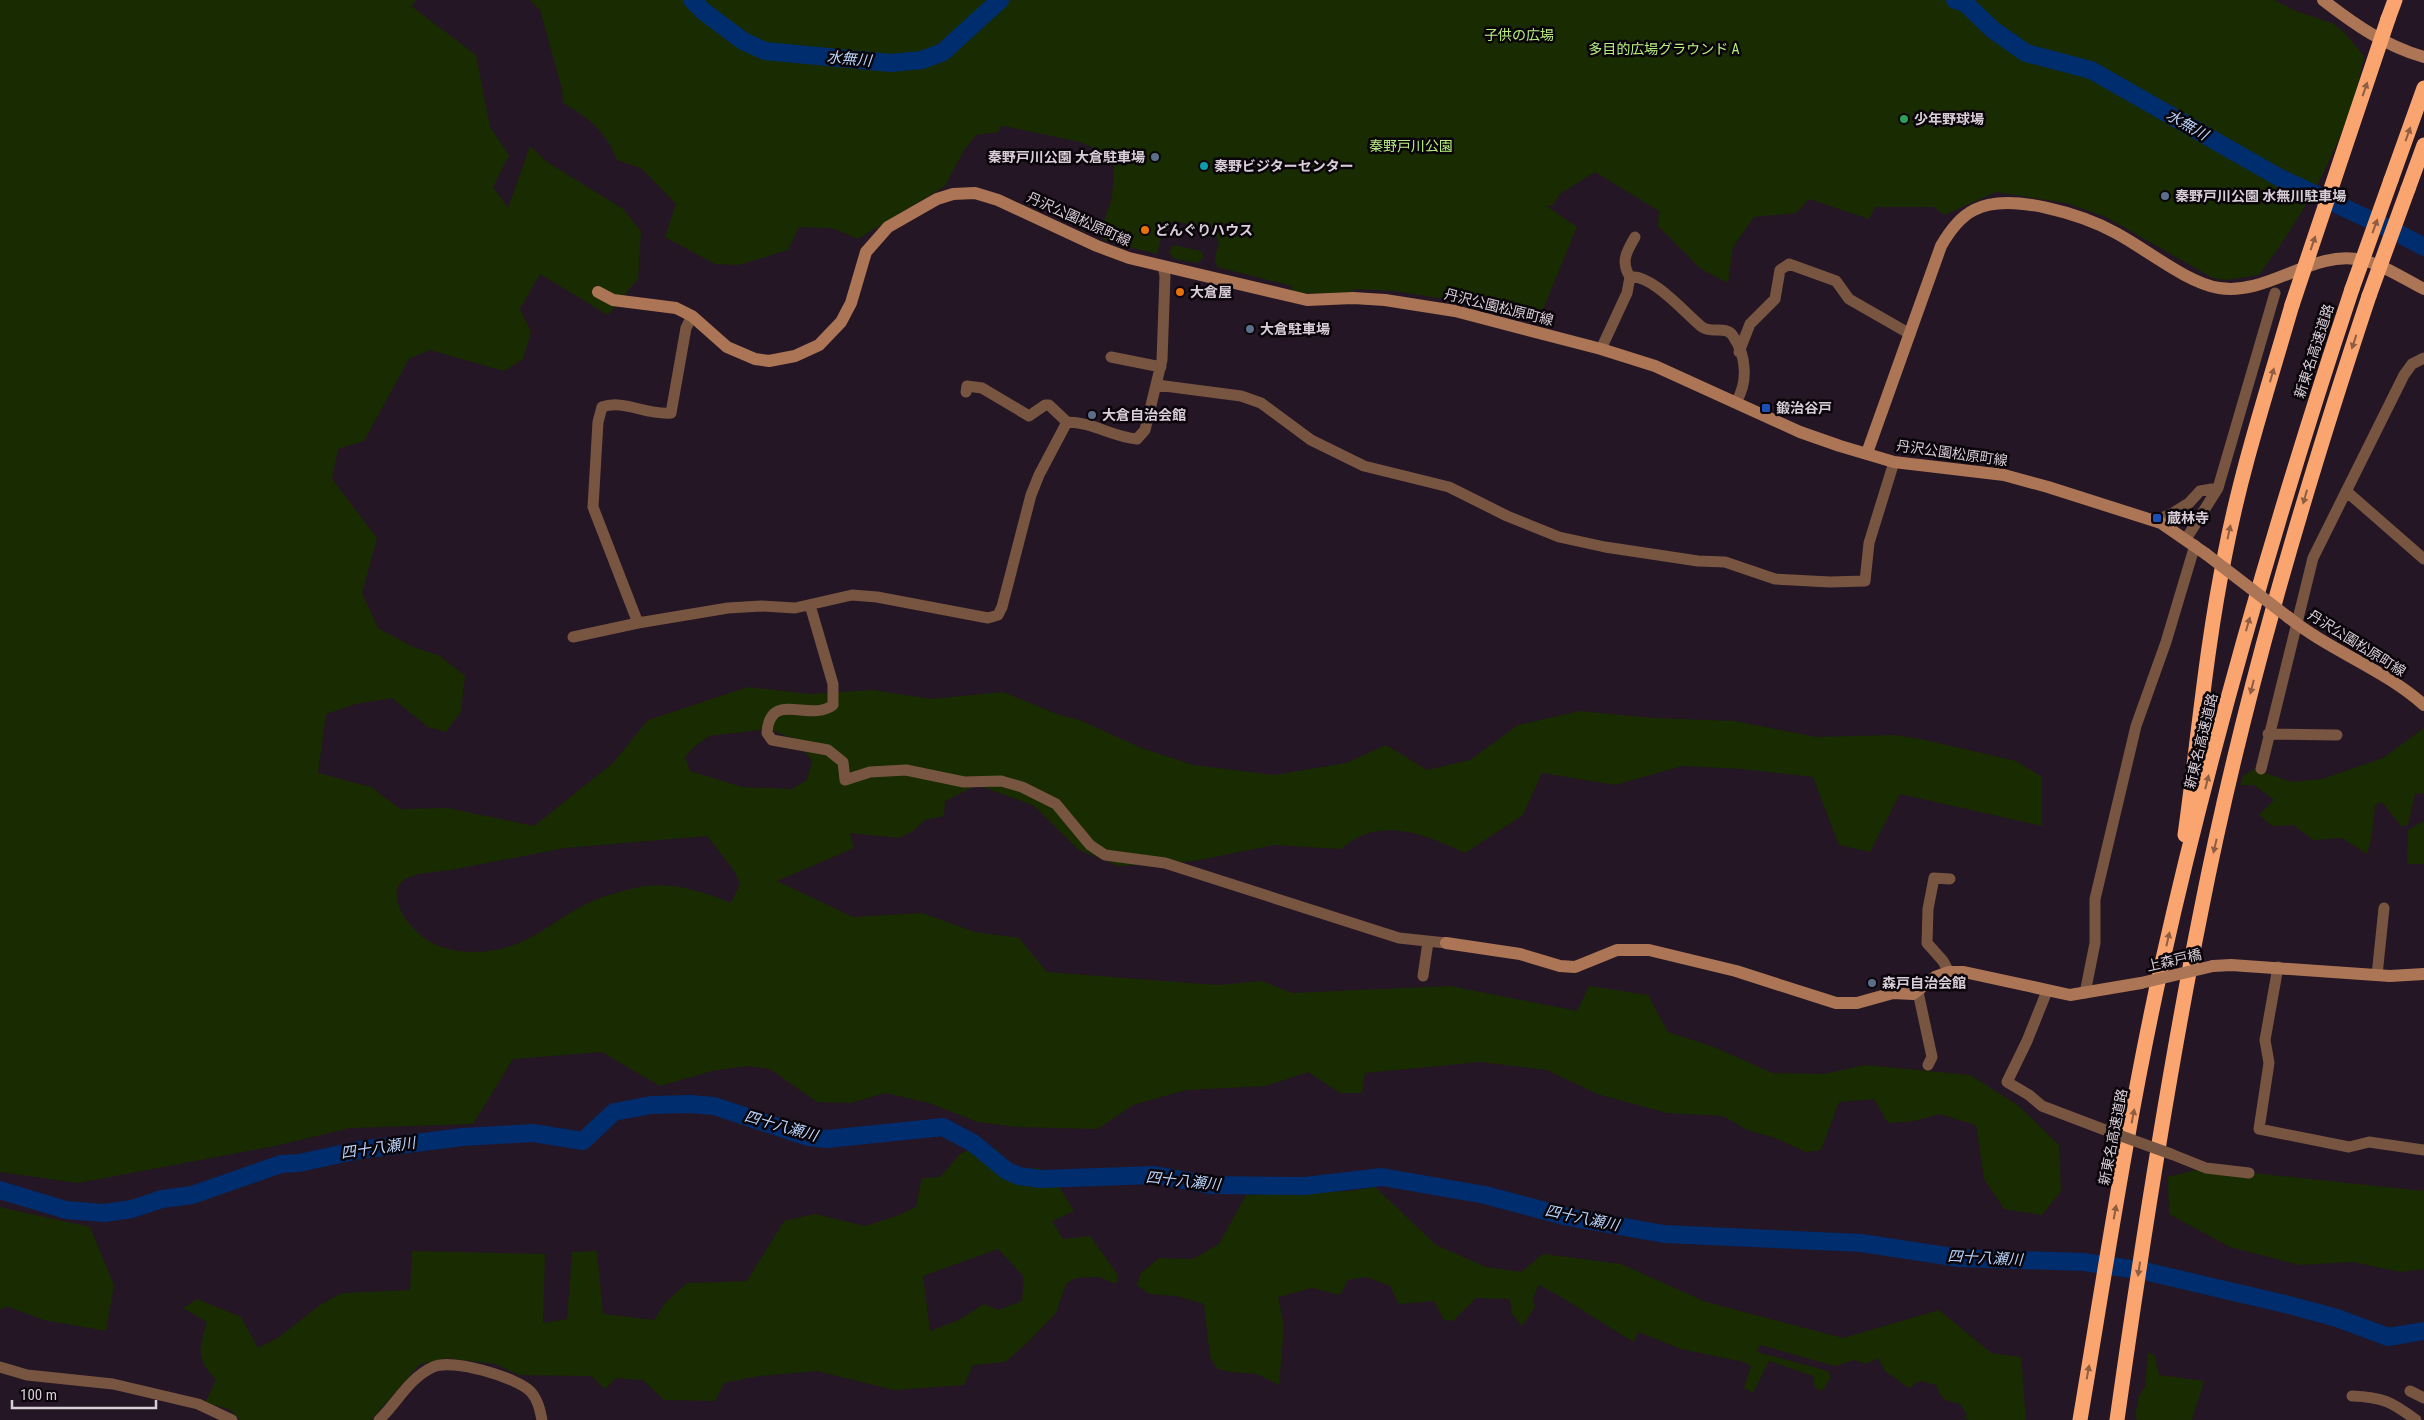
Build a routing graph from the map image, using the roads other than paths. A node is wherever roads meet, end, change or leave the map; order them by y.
1 (2323, 0) edge
2 (2395, 0) edge
3 (2424, 57) edge
4 (2424, 88) edge
5 (2424, 145) edge
6 (1635, 237) dead end
7 (1163, 266) junction
8 (1630, 277) junction
9 (2424, 289) edge
10 (598, 292) dead end
11 (2276, 293) dead end
12 (692, 316) junction
13 (1910, 334) junction
14 (1601, 349) junction
15 (1739, 352) junction
16 (1110, 357) dead end
17 (2424, 358) edge
18 (1161, 367) junction
19 (1158, 385) junction
20 (966, 392) dead end
21 (1736, 402) junction
22 (1067, 422) junction
23 (1867, 453) junction
24 (1894, 462) junction
25 (2218, 488) junction
26 (2346, 491) junction
27 (2154, 521) junction
28 (2190, 542) junction
29 (2424, 559) edge
30 (810, 605) junction
31 (2293, 621) junction
32 (638, 623) junction
33 (573, 637) dead end
34 (2424, 705) edge
35 (2268, 734) junction
36 (2337, 735) dead end
37 (2260, 770) dead end
38 (1950, 879) dead end
39 (2384, 908) dead end
40 (2174, 909) junction
41 (1428, 942) junction
42 (1446, 943) joint
43 (2278, 968) junction
44 (1949, 972) junction
45 (2424, 974) edge
46 (2377, 975) junction
47 (1423, 976) dead end
48 (2047, 991) junction
49 (1918, 992) junction
50 (2085, 993) junction
51 (1928, 1065) dead end
52 (2424, 1150) edge
53 (2249, 1173) dead end
54 (0, 1368) edge
55 (2410, 1391) dead end
56 (2352, 1396) dead end
57 (2424, 1398) edge
58 (232, 1420) edge
59 (379, 1420) edge
60 (542, 1420) edge
61 (2080, 1420) edge
62 (2117, 1420) edge
63 (2416, 1420) edge

1 - 3 main road
40 -> 2 highway, bridge
40 -> 4 highway, 新東名高速道路, bridge
5 -> 62 highway, bridge
6 - 8 street
7 - 12 main road, 丹沢公園松原町線
7 - 14 main road, 丹沢公園松原町線
7 - 18 street
8 - 14 street
8 - 15 street
9 - 13 main road
10 - 12 main road, 丹沢公園松原町線
11 - 25 street
12 - 32 street
13 - 15 street
13 - 23 main road
14 - 21 main road, 丹沢公園松原町線
15 - 21 street
16 - 18 street
17 - 26 street
18 - 19 street
19 - 22 street
19 - 24 street
20 - 22 street
21 - 23 main road, 丹沢公園松原町線
22 - 30 street
23 - 24 main road, 丹沢公園松原町線
24 - 27 main road, 丹沢公園松原町線
25 - 27 street
25 - 28 street
26 - 29 street
26 - 31 street
27 - 28 main road, 丹沢公園松原町線
28 - 31 main road, 丹沢公園松原町線, bridge
28 - 50 street
30 - 32 street
30 - 41 street
31 - 34 main road, 丹沢公園松原町線
31 - 35 street
32 - 33 street
35 - 36 street
35 - 37 street
38 - 44 street
39 - 46 street
61 -> 40 highway, 新東名高速道路
41 - 42 street
41 - 47 street
42 - 49 main road
43 - 46 main road, 上森戸橋
43 - 50 main road, 上森戸橋, bridge
43 - 52 street
44 - 48 main road, 上森戸橋
44 - 49 main road
45 - 46 main road, 上森戸橋
48 - 50 main road, 上森戸橋
48 - 53 street, bridge
49 - 51 street
54 - 58 street
55 - 57 street
56 - 63 street
59 - 60 street

